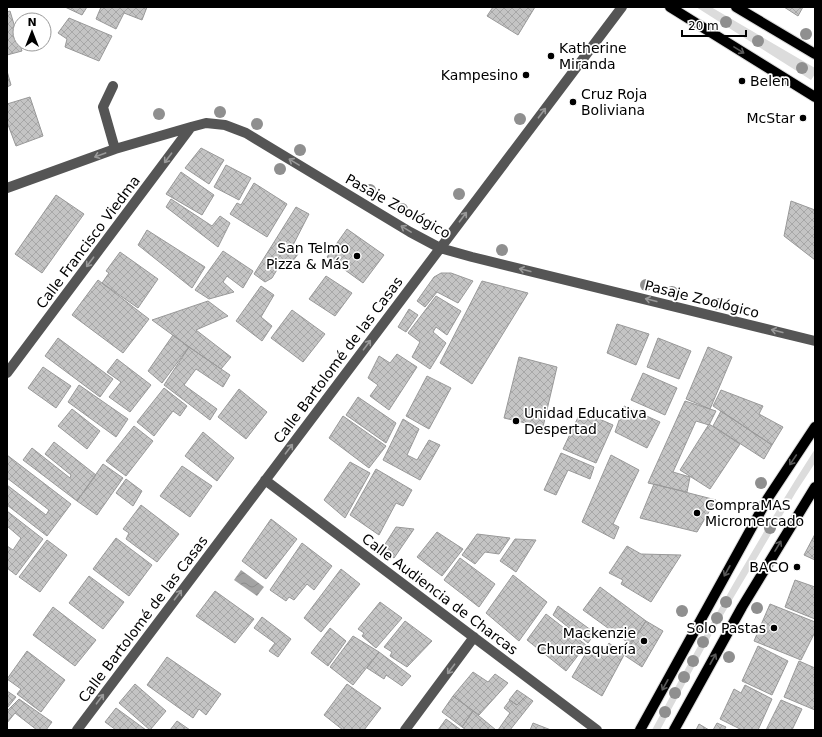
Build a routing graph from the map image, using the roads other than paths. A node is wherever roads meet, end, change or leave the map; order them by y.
1 (622, 7) edge
2 (670, 7) edge
3 (736, 7) edge
4 (815, 54) edge
5 (113, 86) dead end
6 (815, 97) edge
7 (191, 127) junction
8 (115, 149) junction
9 (7, 188) edge
10 (440, 248) junction
11 (815, 341) edge
12 (7, 373) edge
13 (815, 427) edge
14 (265, 480) junction
15 (815, 486) edge
16 (474, 638) junction
17 (77, 730) edge
18 (405, 730) edge
19 (597, 730) edge
20 (640, 730) edge
21 (674, 730) edge

10 -> 1 street, Calle Bartolomé de las Casas
2 -> 6 main road
3 - 4 main road
5 - 8 street
7 - 8 street, Pasaje Zoológico
10 -> 7 street, Pasaje Zoológico
7 -> 12 street, Calle Francisco Viedma
8 -> 9 street, Pasaje Zoológico
11 -> 10 street, Pasaje Zoológico
14 -> 10 street, Calle Bartolomé de las Casas
13 -> 20 main road
14 - 16 street, Calle Audiencia de Charcas
17 -> 14 street, Calle Bartolomé de las Casas
21 -> 15 main road
16 -> 18 street
16 - 19 street, Calle Audiencia de Charcas

